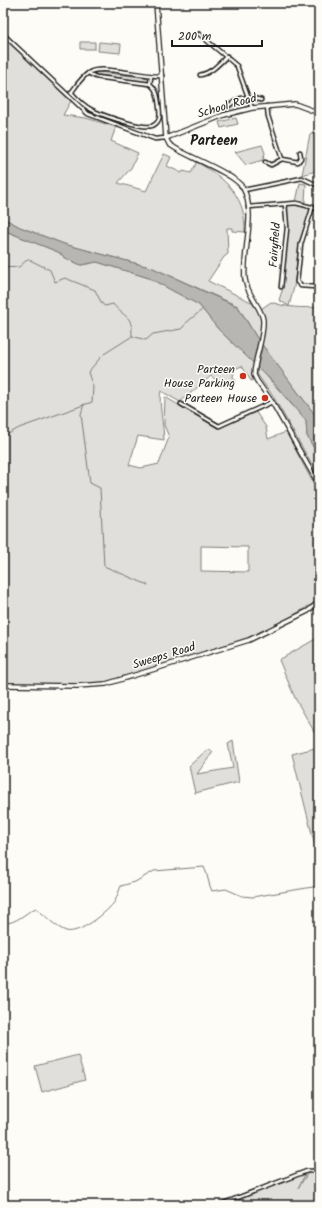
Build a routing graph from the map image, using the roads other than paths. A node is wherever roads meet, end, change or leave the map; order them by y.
1 (156, 3) edge
2 (3, 34) edge
3 (199, 34) dead end
4 (226, 56) junction
5 (88, 73) junction
6 (200, 74) dead end
7 (162, 76) junction
8 (151, 77) junction
9 (150, 84) junction
10 (71, 92) junction
11 (68, 96) junction
12 (249, 97) junction
13 (261, 100) dead end
14 (267, 106) junction
15 (252, 108) junction
16 (225, 109) dead end
17 (319, 113) edge
18 (166, 138) junction
19 (300, 152) dead end
20 (282, 159) junction
21 (266, 162) dead end
22 (319, 186) edge
23 (243, 189) junction
24 (285, 204) junction
25 (313, 206) junction
26 (248, 207) junction
27 (319, 209) edge
28 (281, 287) dead end
29 (316, 287) dead end
30 (272, 402) junction
31 (182, 404) dead end
32 (319, 485) edge
33 (319, 602) edge
34 (3, 685) edge
35 (319, 1171) edge
36 (219, 1205) edge

1 - 7 main road
2 - 11 street
3 - 4 street
4 - 6 street
4 - 12 street
5 - 8 street
5 - 9 street
5 - 10 street
7 - 8 street
7 - 18 main road
8 - 9 street
9 - 10 street
10 - 11 street
11 - 18 street
12 - 13 street
12 - 15 street
12 - 16 street
14 - 15 main road, School Road
14 - 17 main road, School Road
14 - 20 street
15 - 18 main road, School Road
18 - 23 main road
19 - 20 street
20 - 21 street
22 - 23 street
23 - 26 main road
24 - 25 street, Fairyfield
24 - 26 street, Fairyfield
24 - 28 street, Fairyfield
25 - 27 street, Fairyfield
25 - 29 street, Fairyfield
26 - 30 main road
30 - 31 street
30 - 32 main road
33 - 34 main road, Sweeps Road
35 - 36 street

